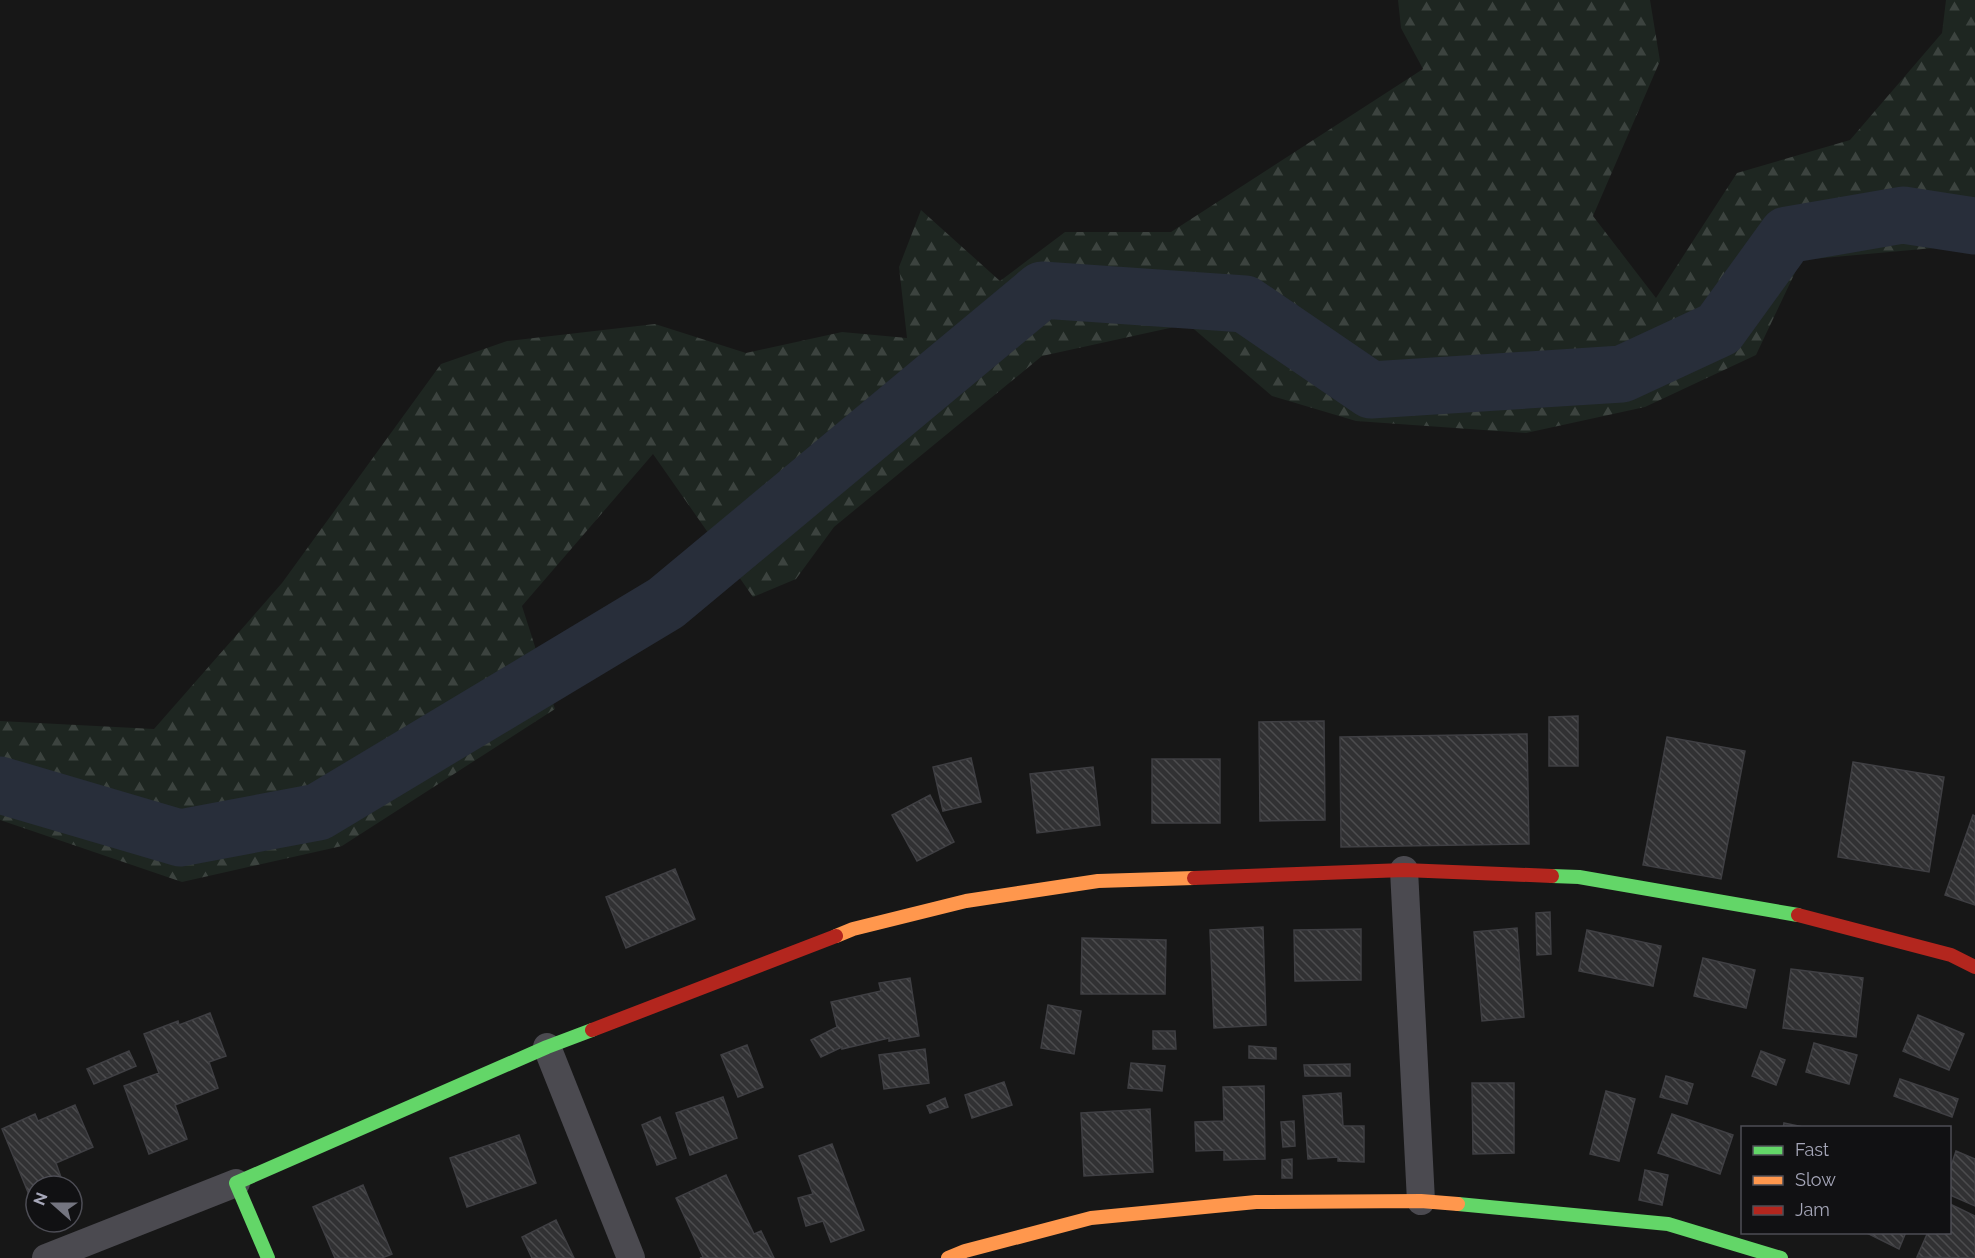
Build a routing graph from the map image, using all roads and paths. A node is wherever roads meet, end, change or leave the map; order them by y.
1 (1404, 870) junction
2 (1975, 967) edge
3 (547, 1047) junction
4 (236, 1182) junction
5 (1420, 1201) junction
6 (46, 1258) edge
7 (268, 1258) edge
8 (631, 1258) edge
9 (948, 1258) edge
10 (1781, 1258) edge

1 - 2 street
1 - 3 street
1 - 5 street
3 - 4 street
3 - 8 street
4 - 6 street
4 - 7 street
5 - 9 street
5 - 10 street

